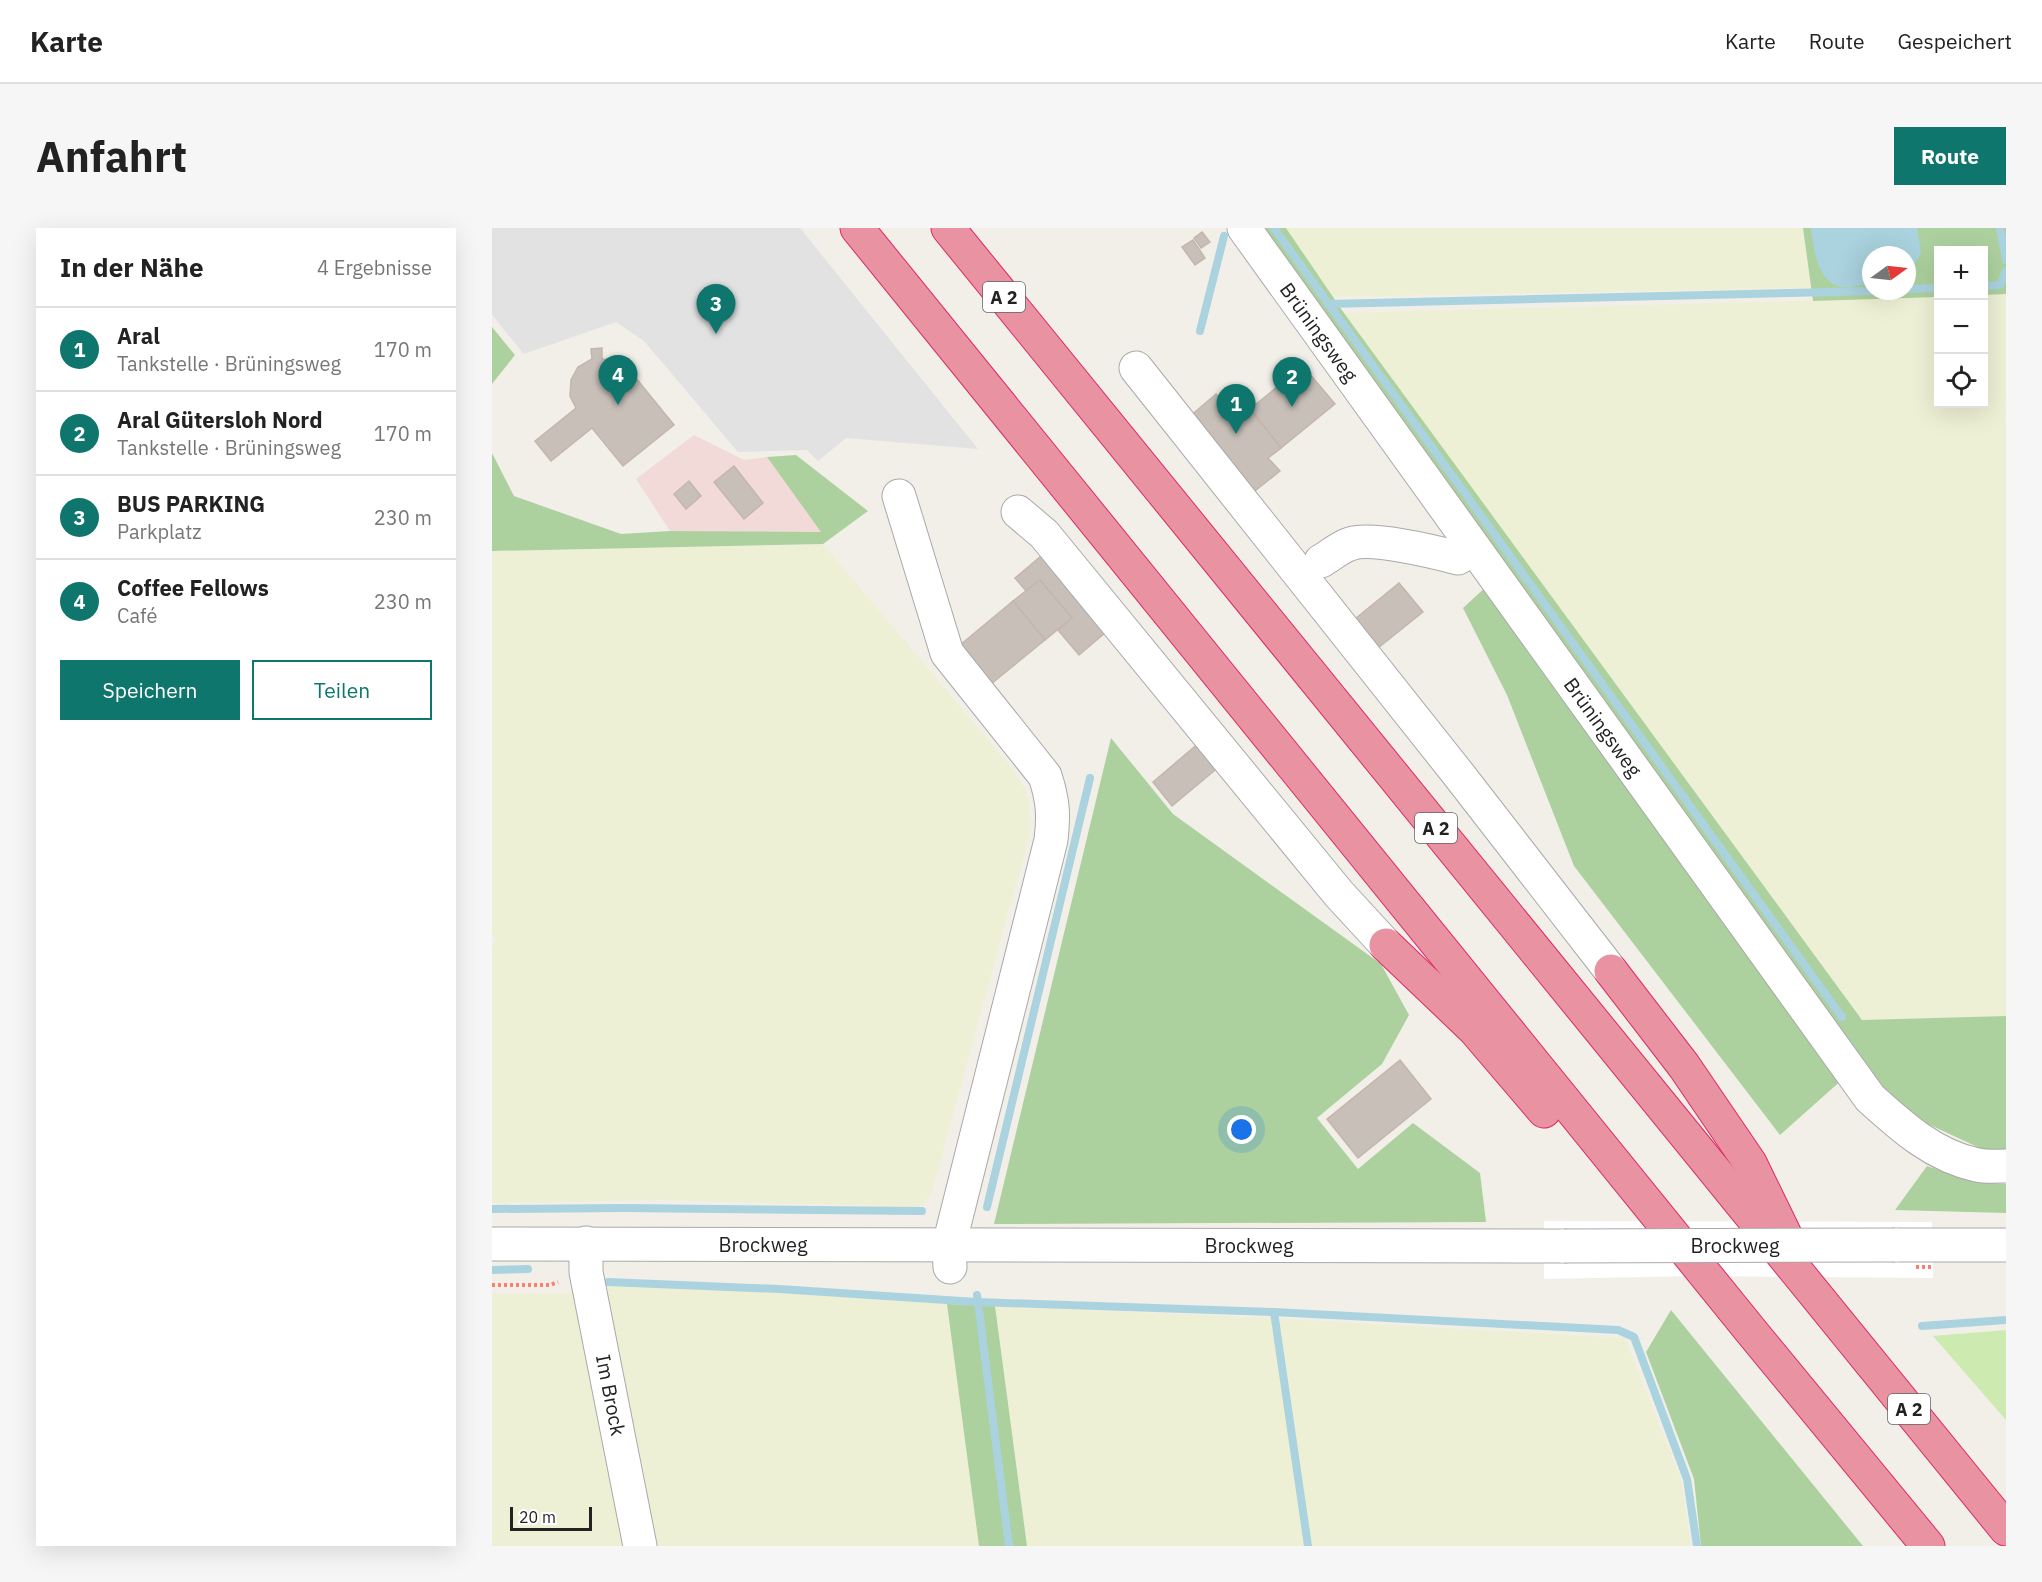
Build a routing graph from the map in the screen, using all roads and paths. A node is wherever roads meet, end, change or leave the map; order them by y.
1 (857, 228) edge
2 (948, 228) edge
3 (1244, 228) edge
4 (1136, 368) dead end
5 (899, 496) dead end
6 (1018, 512) dead end
7 (1474, 548) junction
8 (1321, 561) dead end
9 (1386, 945) joint
10 (1611, 971) joint
11 (2006, 1166) edge
12 (492, 1244) edge
13 (2006, 1245) edge
14 (950, 1256) junction
15 (586, 1257) junction
16 (492, 1285) edge
17 (1812, 1289) junction
18 (1751, 1330) junction
19 (2006, 1529) edge
20 (640, 1546) edge
21 (1928, 1546) edge

1 - 18 highway
2 - 17 highway, A 2
3 - 7 street, Brüningsweg
4 - 10 street
5 - 14 street
6 - 9 street
7 - 8 street
7 - 11 street, Brüningsweg
9 - 18 highway
10 - 17 highway
12 - 15 street, Brockweg
13 - 14 street, Brockweg, bridge
14 - 15 street, Brockweg
15 - 16 path
15 - 20 street, Im Brock
17 - 19 highway, A 2
18 - 21 highway

